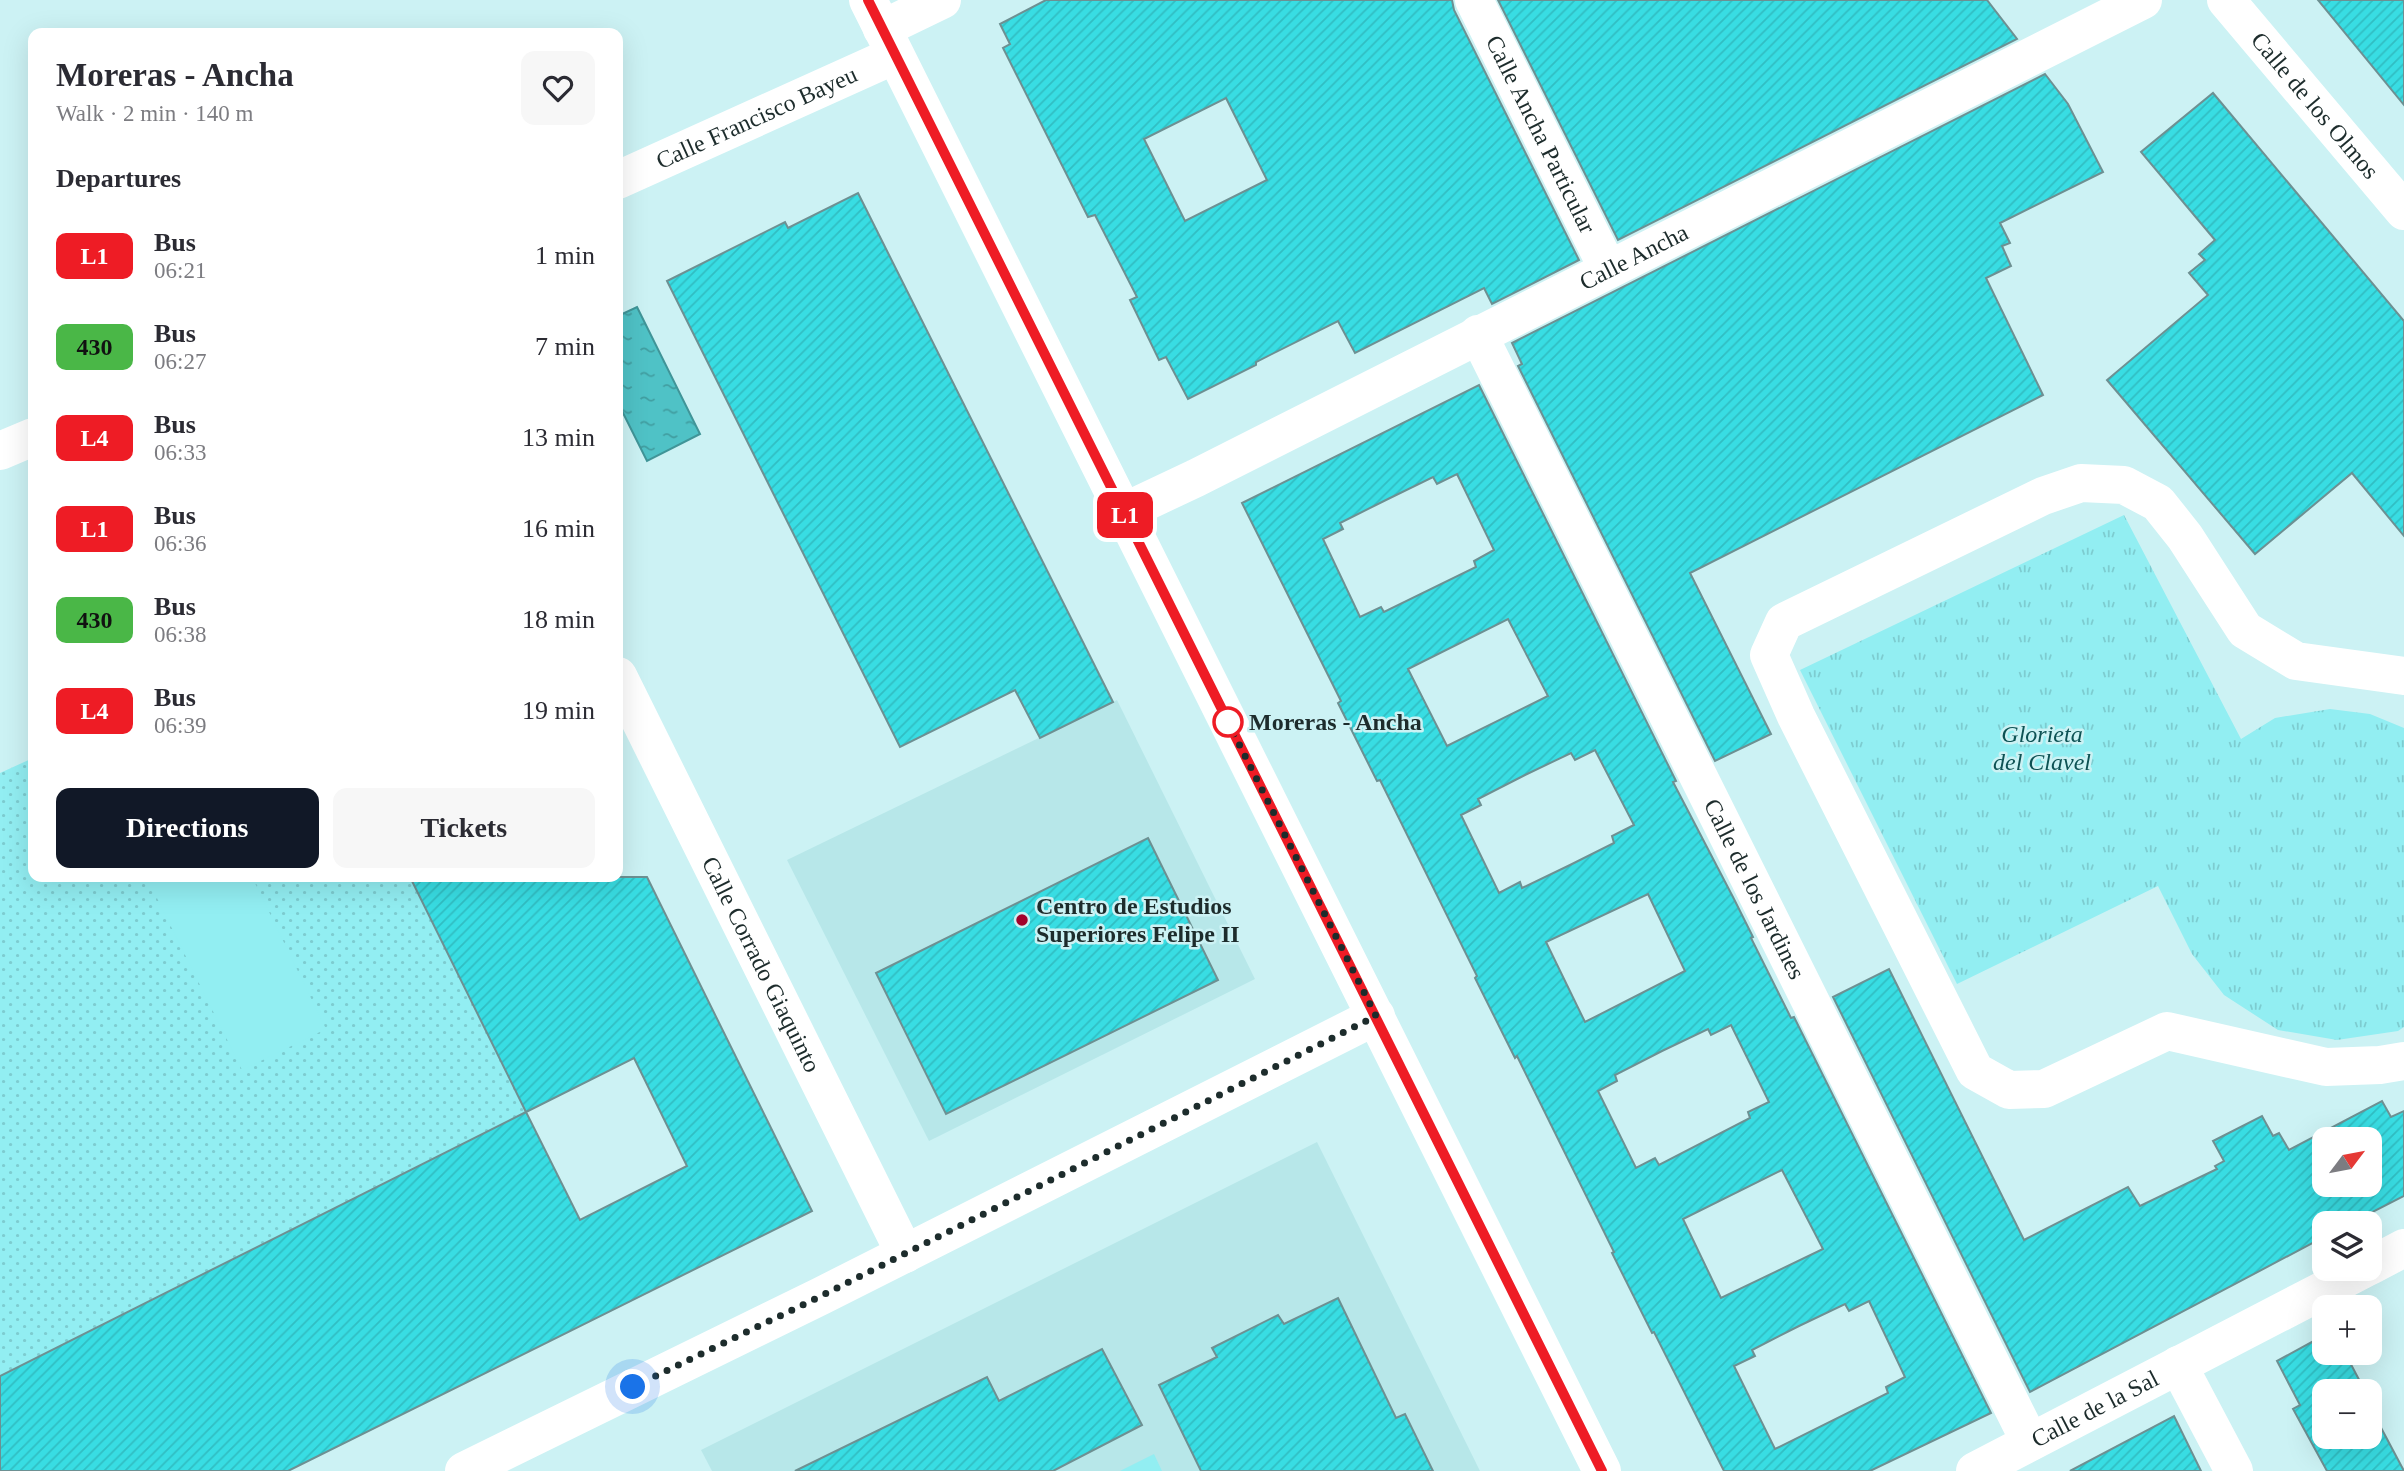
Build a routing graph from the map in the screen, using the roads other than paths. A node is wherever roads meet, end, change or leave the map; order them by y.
1 (942, 0) edge
2 (1474, 0) edge
3 (2143, 0) edge
4 (2226, 0) edge
5 (882, 28) edge
6 (623, 177) edge
7 (2404, 211) edge
8 (1608, 269) junction
9 (1478, 334) junction
10 (28, 439) edge
11 (0, 451) edge
12 (1124, 512) junction
13 (2404, 676) edge
14 (623, 686) edge
15 (1376, 1016) junction
16 (2404, 1061) edge
17 (2404, 1248) edge
18 (905, 1254) junction
19 (2382, 1260) edge
20 (2341, 1281) edge
21 (2178, 1365) junction
22 (2030, 1442) junction
23 (464, 1471) edge
24 (1602, 1471) edge
25 (1975, 1471) edge
26 (2234, 1471) edge

1 - 5 street, Calle Francisco Bayeu
2 - 8 street, Calle Ancha Particular
3 - 8 street, Calle Ancha
4 - 7 street, Calle de los Olmos
5 - 6 street, Calle Francisco Bayeu
5 - 12 street
8 - 9 street, Calle Ancha
9 - 12 street, Calle Ancha
9 - 22 street, Calle de los Jardines
10 - 11 street
12 - 15 street
13 - 16 street
14 - 18 street, Calle Corrado Giaquinto
15 - 18 street
15 - 24 street
17 - 19 street
18 - 23 street
20 - 21 street, Calle de la Sal
21 - 22 street, Calle de la Sal
21 - 26 street, Calle de la Sal
22 - 25 street, Calle de la Sal

